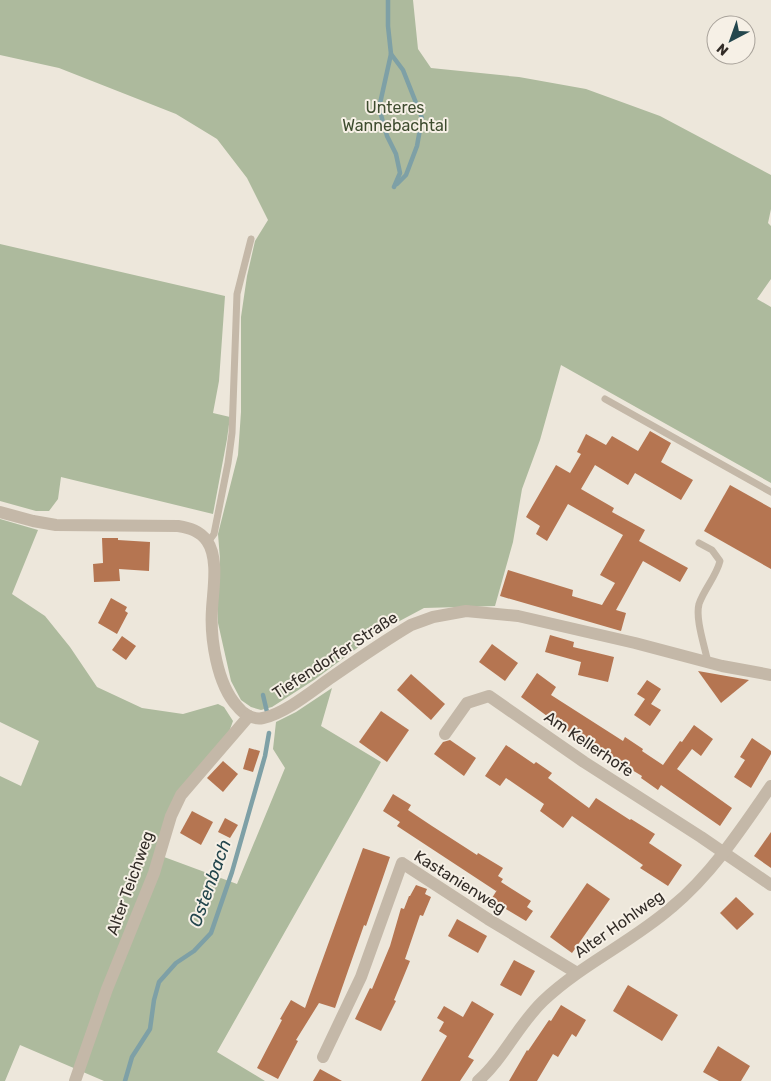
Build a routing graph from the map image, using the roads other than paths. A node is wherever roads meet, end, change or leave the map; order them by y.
1 (251, 238) dead end
2 (606, 399) dead end
3 (771, 492) edge
4 (0, 512) edge
5 (208, 542) junction
6 (699, 543) dead end
7 (708, 663) junction
8 (771, 675) edge
9 (249, 716) junction
10 (445, 734) dead end
11 (771, 786) edge
12 (723, 852) junction
13 (771, 885) edge
14 (577, 973) junction
15 (323, 1057) dead end
16 (75, 1081) edge
17 (478, 1081) edge

1 - 5 lane
2 - 3 lane
4 - 5 street
5 - 9 street
6 - 7 lane
7 - 8 street, Tiefendorfer Straße
7 - 9 street, Tiefendorfer Straße
9 - 16 street, Alter Teichweg
10 - 12 street, Am Kellerhofe
11 - 12 street, Alter Hohlweg
12 - 13 street
12 - 14 street, Alter Hohlweg
14 - 15 street, Kastanienweg
14 - 17 street, Alter Hohlweg

